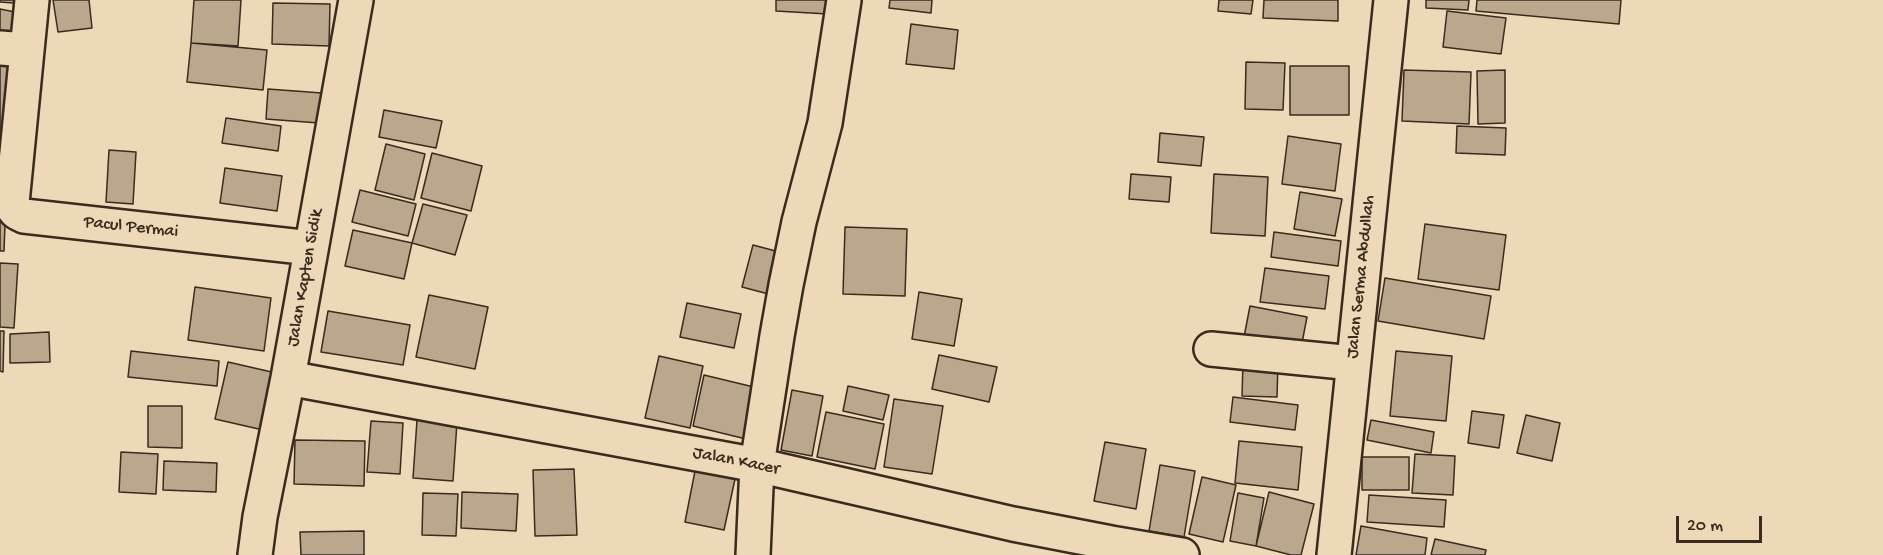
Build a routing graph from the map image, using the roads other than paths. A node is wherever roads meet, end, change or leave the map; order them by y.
1 (32, 0) edge
2 (356, 0) edge
3 (844, 0) edge
4 (1391, 0) edge
5 (14, 49) edge
6 (9, 147) edge
7 (312, 248) junction
8 (1211, 349) dead end
9 (1353, 363) junction
10 (288, 378) junction
11 (757, 465) junction
12 (255, 555) edge
13 (753, 555) edge
14 (1182, 555) edge
15 (1334, 555) edge

1 - 5 street, Pacul Permai
2 - 7 street, Jalan Kapten Sidik
3 - 11 street
4 - 9 street, Jalan Serma Abdullah
5 - 6 street, Pacul Permai
6 - 7 street, Pacul Permai
7 - 10 street, Jalan Kapten Sidik
8 - 9 street
9 - 15 street, Jalan Serma Abdullah
10 - 11 street, Jalan Kacer
10 - 12 street, Jalan Kapten Sidik
11 - 13 street
11 - 14 street, Jalan Kacer

